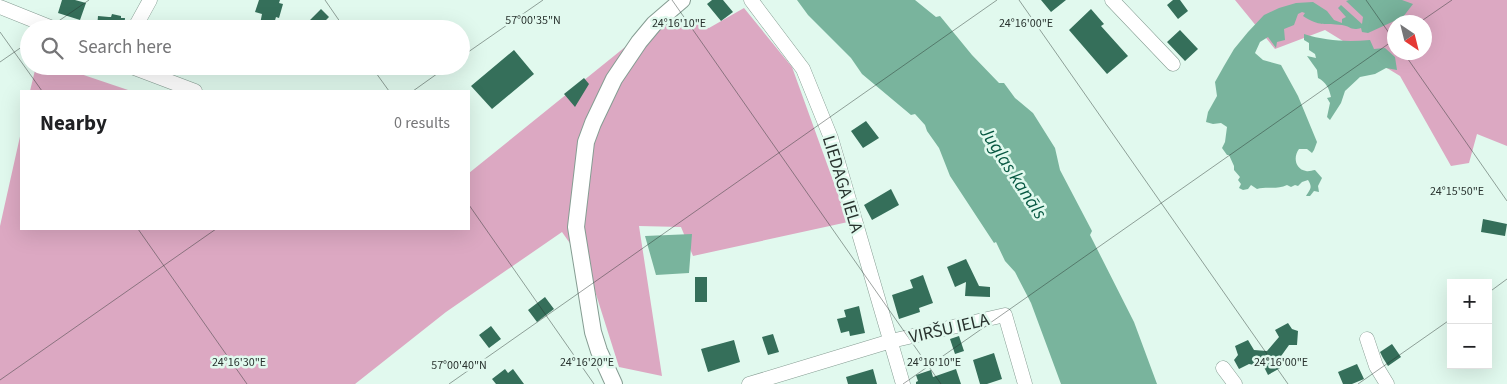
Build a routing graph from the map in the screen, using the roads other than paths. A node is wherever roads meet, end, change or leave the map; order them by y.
1 (150, 0) edge
2 (682, 0) edge
3 (751, 0) edge
4 (1112, 0) edge
5 (0, 7) edge
6 (32, 20) edge
7 (139, 20) edge
8 (1173, 64) dead end
9 (153, 75) edge
10 (192, 90) edge
11 (1367, 339) dead end
12 (891, 341) junction
13 (1222, 368) dead end
14 (614, 384) edge
15 (749, 384) edge
16 (903, 384) edge
17 (1026, 384) edge
18 (1235, 384) edge
19 (1387, 384) edge

1 - 7 street
2 - 14 street
3 - 12 street, LIEDAGA IELA
4 - 8 street
5 - 6 street
9 - 10 street
11 - 19 street
12 - 15 street, VIRŠU IELA
12 - 16 street, LIEDAGA IELA
12 - 17 street, VIRŠU IELA
13 - 18 street

